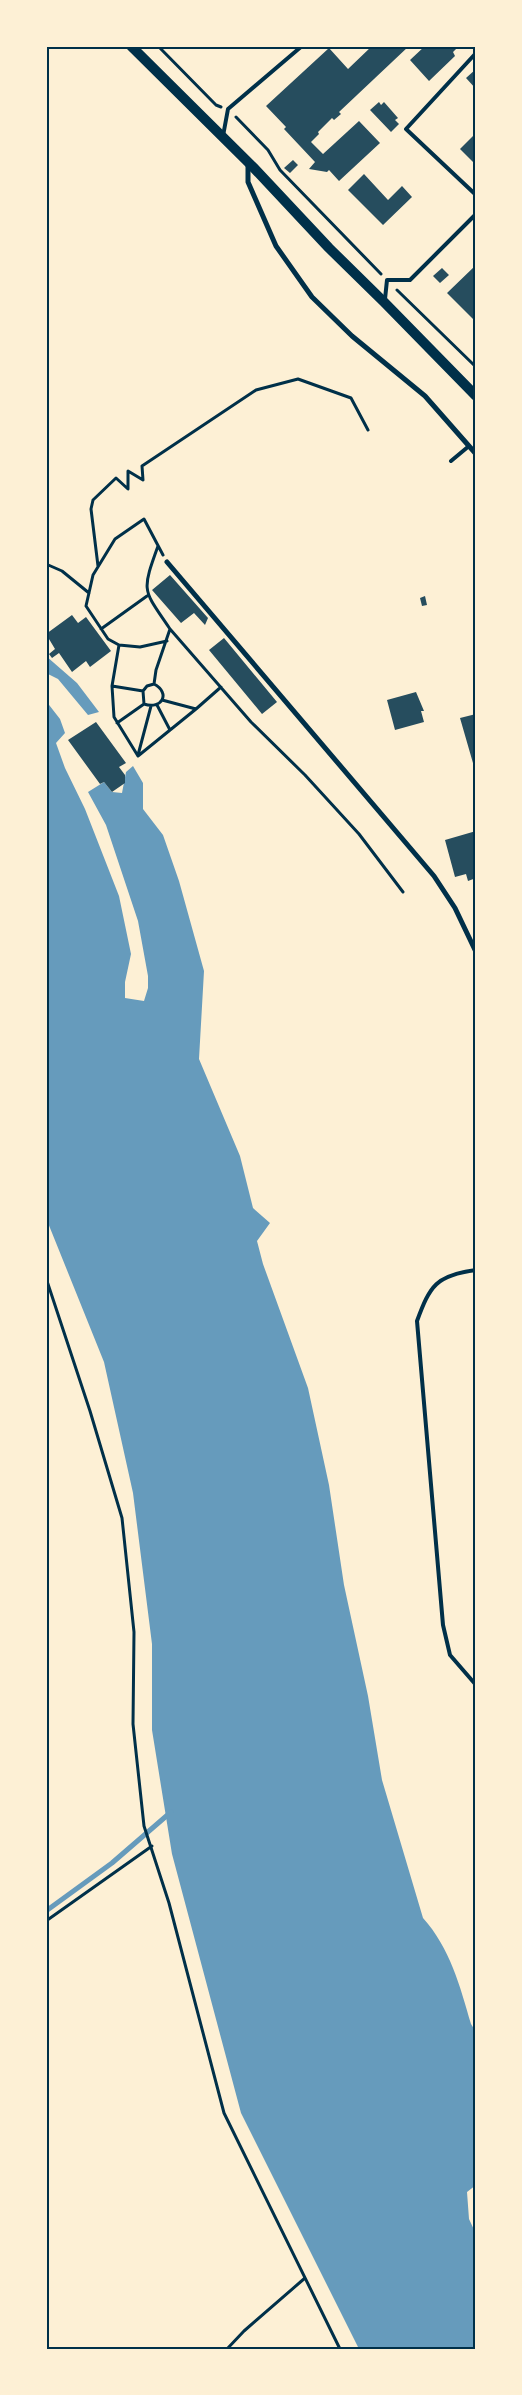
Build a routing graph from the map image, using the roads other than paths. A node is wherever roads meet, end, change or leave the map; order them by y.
1 (131, 46) edge
2 (302, 46) edge
3 (476, 53) edge
4 (222, 138) junction
5 (248, 162) junction
6 (476, 195) edge
7 (476, 214) edge
8 (384, 302) junction
9 (474, 395) edge
10 (469, 446) junction
11 (476, 454) edge
12 (451, 461) dead end
13 (167, 562) road end
14 (476, 952) edge
15 (476, 1270) edge
16 (476, 1685) edge

1 - 4 main road
2 - 4 lane
3 - 6 lane
4 - 5 main road
5 - 8 main road
5 - 10 street
7 - 8 lane
8 - 9 main road
10 - 11 street
10 - 12 lane
13 - 14 street
15 - 16 lane

